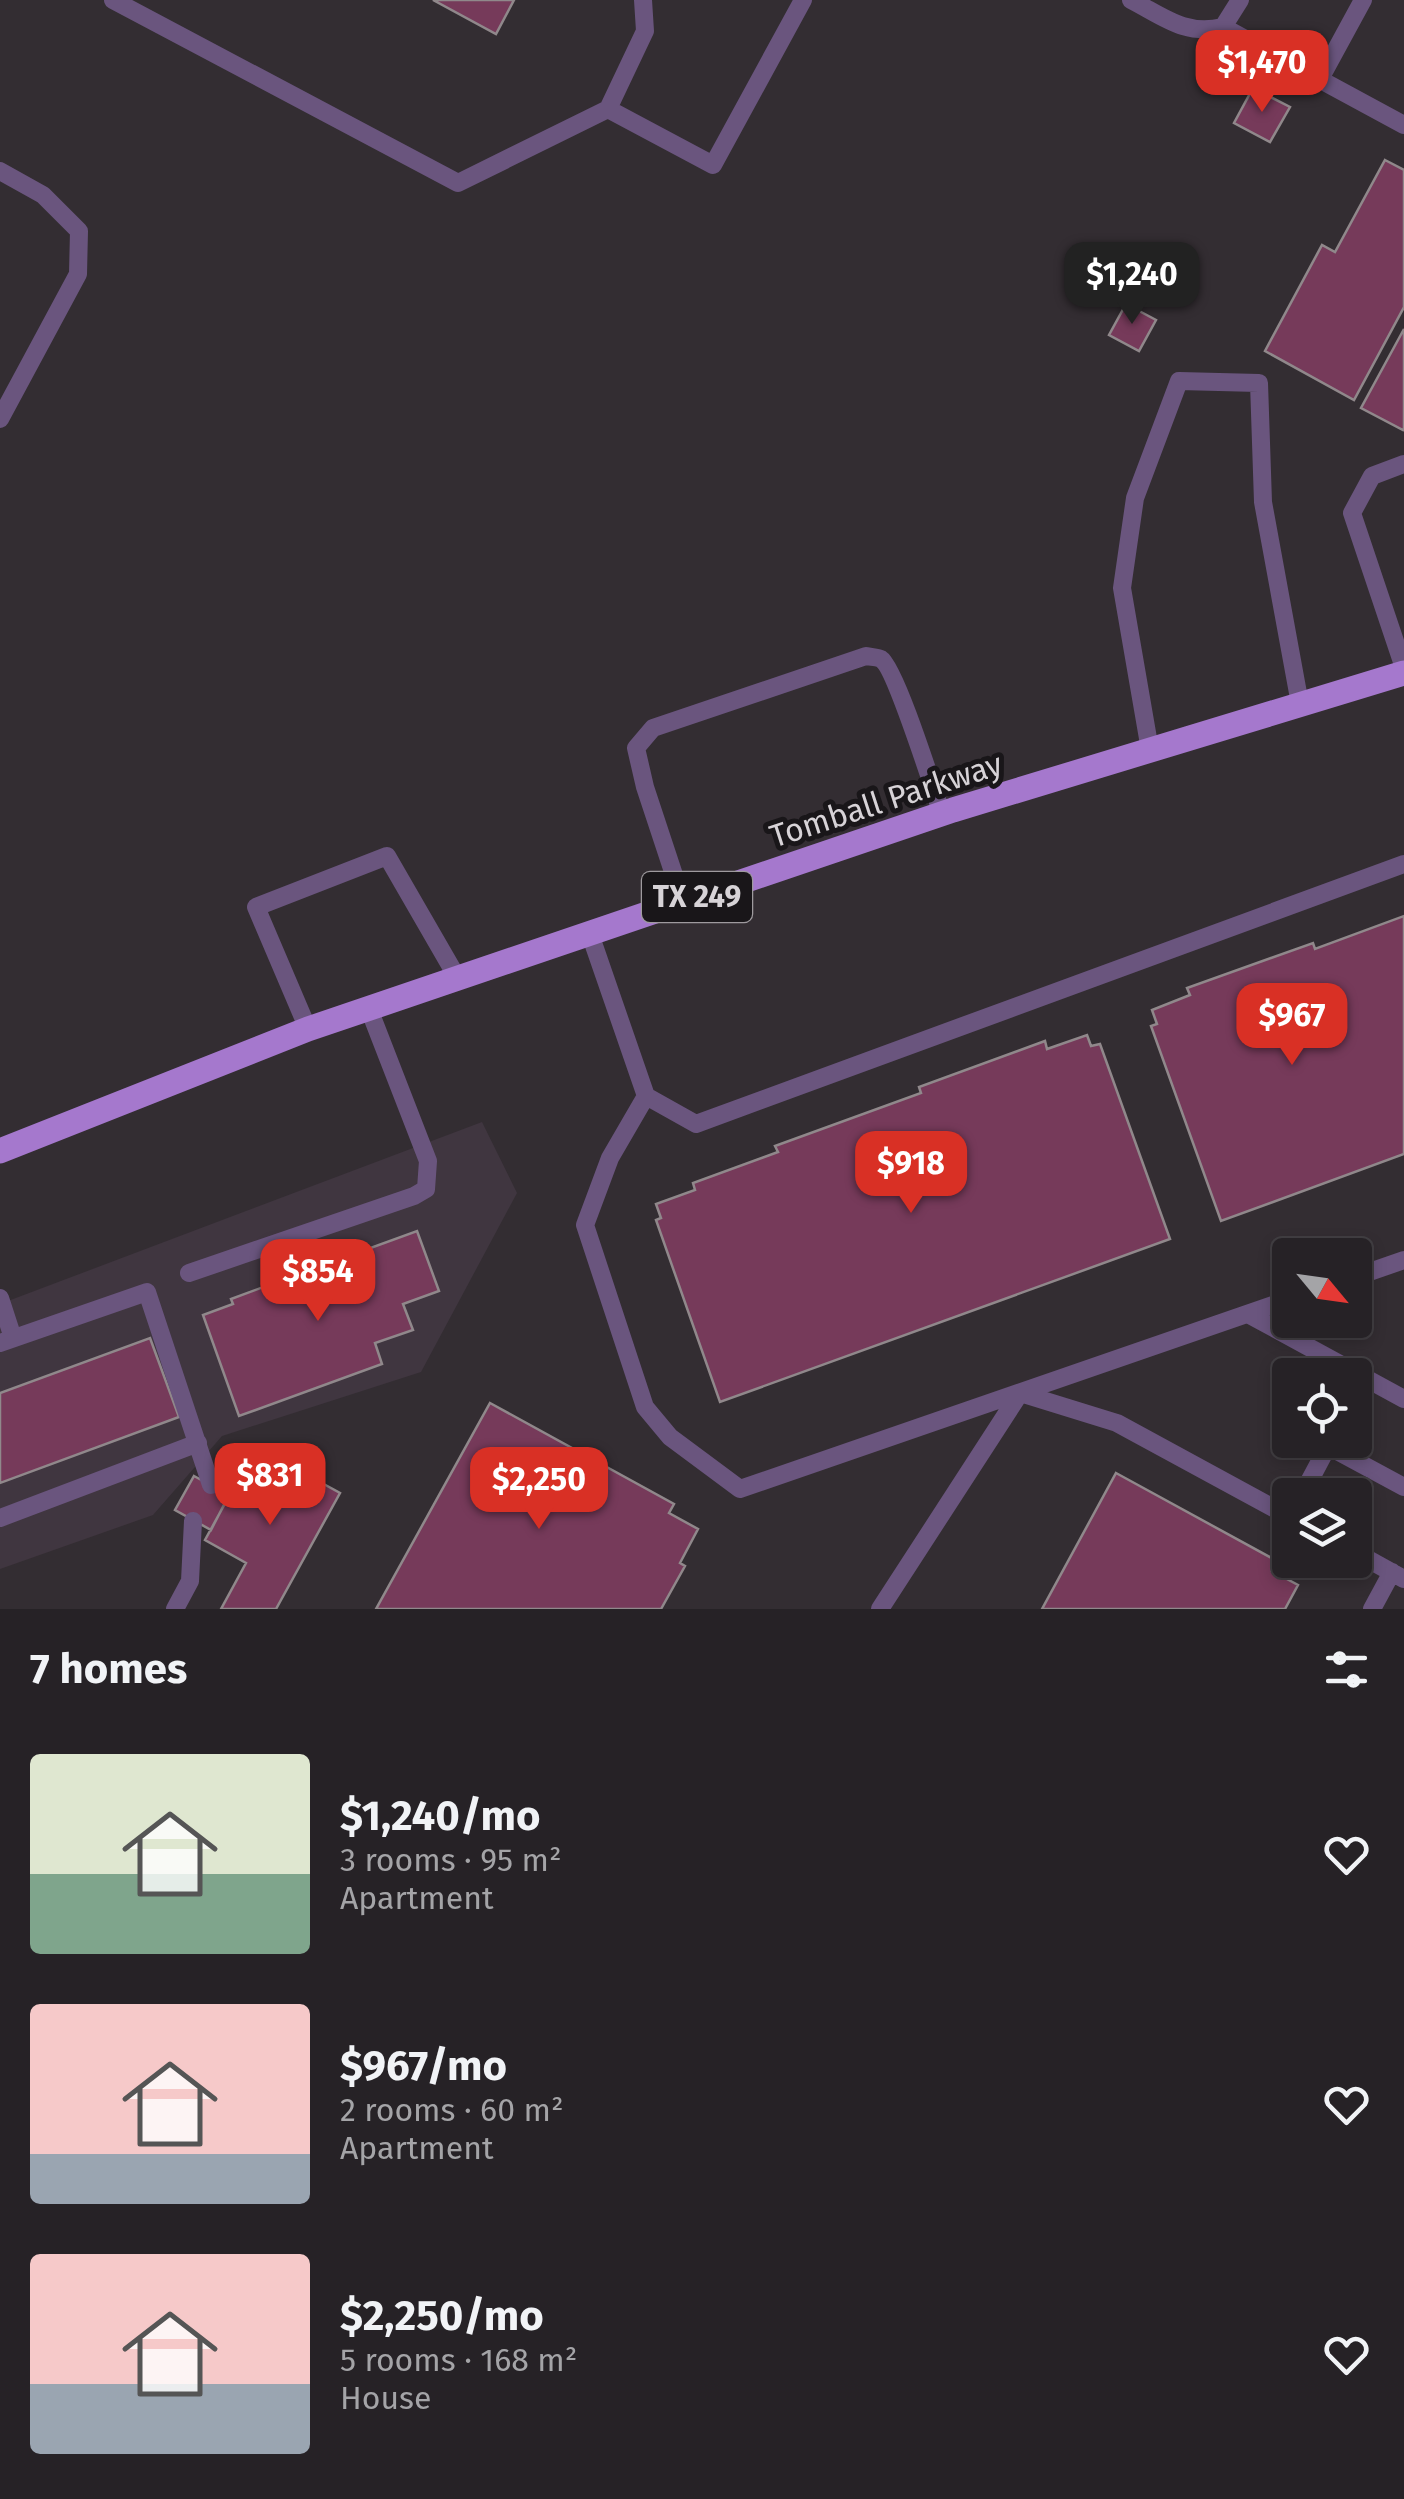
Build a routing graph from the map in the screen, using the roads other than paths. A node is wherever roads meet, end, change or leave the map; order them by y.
1 (113, 0) edge
2 (642, 0) edge
3 (804, 0) edge
4 (1131, 0) edge
5 (1240, 0) edge
6 (1363, 0) edge
7 (1223, 27) junction
8 (1320, 79) junction
9 (608, 109) junction
10 (1404, 125) edge
11 (0, 172) edge
12 (0, 419) edge
13 (1404, 464) edge
14 (1404, 670) edge
15 (1300, 704) junction
16 (1150, 750) junction
17 (942, 814) junction
18 (1404, 864) edge
19 (684, 902) junction
20 (590, 934) junction
21 (458, 979) junction
22 (369, 1009) junction
23 (308, 1029) junction
24 (646, 1096) junction
25 (0, 1151) edge
26 (1404, 1260) edge
27 (1372, 1271) edge
28 (189, 1273) dead end
29 (0, 1298) edge
30 (1272, 1305) edge
31 (1248, 1314) junction
32 (6, 1340) edge
33 (1020, 1393) junction
34 (1404, 1398) edge
35 (198, 1443) junction
36 (1311, 1478) edge
37 (211, 1485) dead end
38 (1404, 1487) edge
39 (1272, 1507) edge
40 (0, 1518) edge
41 (193, 1520) dead end
42 (1372, 1561) edge
43 (1398, 1576) edge
44 (175, 1609) edge
45 (880, 1609) edge
46 (1372, 1609) edge

1 - 9 lane
2 - 9 lane
3 - 9 lane
4 - 7 lane
5 - 7 lane
6 - 8 lane
7 - 8 lane
8 - 10 lane
11 - 12 lane
13 - 14 lane
14 - 15 main road, Tomball Parkway / TX 249
15 - 16 main road, Tomball Parkway / TX 249
15 - 16 lane
16 - 17 main road, Tomball Parkway / TX 249
17 - 19 main road, Tomball Parkway / TX 249
17 - 19 lane
18 - 24 lane
19 - 20 main road, Tomball Parkway / TX 249
20 - 21 main road, Tomball Parkway / TX 249
20 - 24 lane
21 - 22 main road, Tomball Parkway / TX 249
21 - 23 lane
22 - 23 main road, Tomball Parkway / TX 249
22 - 28 lane
23 - 25 main road, Tomball Parkway / TX 249
24 - 33 lane
26 - 27 lane
29 - 32 lane
30 - 31 lane
31 - 33 lane
31 - 34 lane
32 - 35 lane
33 - 39 lane
33 - 45 lane
35 - 37 lane
35 - 40 lane
36 - 38 lane
41 - 44 lane
42 - 43 lane
43 - 46 lane

